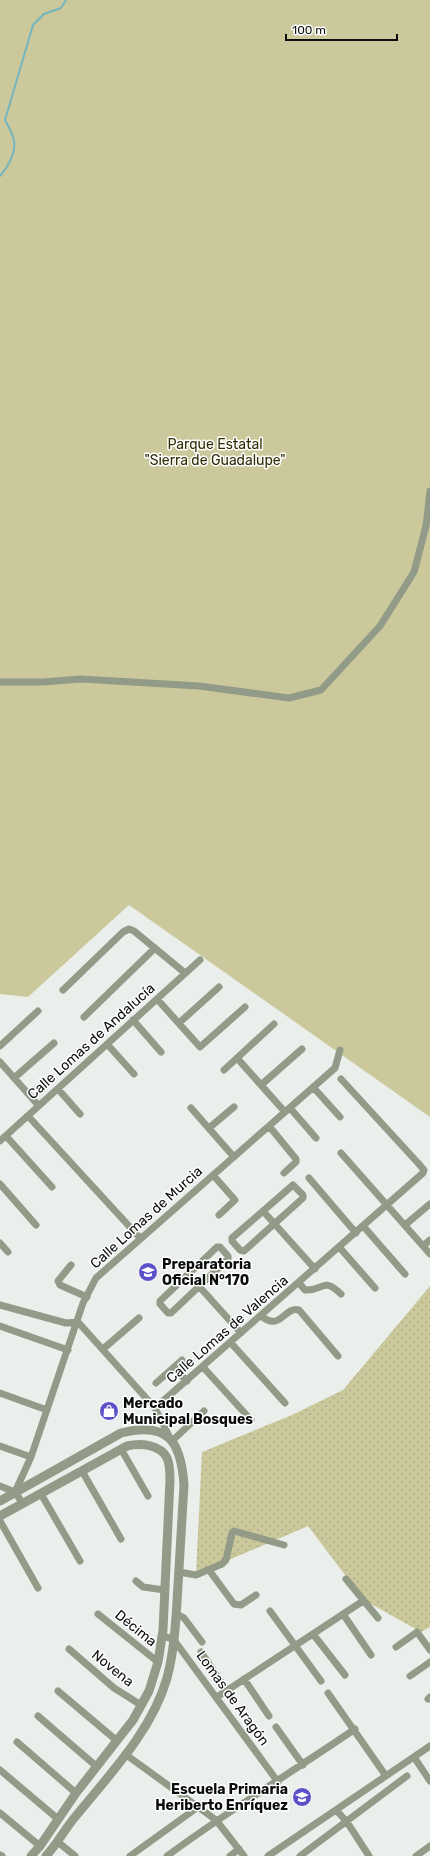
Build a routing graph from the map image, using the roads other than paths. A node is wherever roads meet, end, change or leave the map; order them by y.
1 (430, 491) edge
2 (0, 682) edge
3 (155, 948) junction
4 (200, 960) dead end
5 (185, 973) junction
6 (219, 987) dead end
7 (63, 990) dead end
8 (157, 999) junction
9 (246, 1007) dead end
10 (38, 1011) dead end
11 (84, 1017) dead end
12 (133, 1020) junction
13 (179, 1023) junction
14 (274, 1024) dead end
15 (54, 1044) dead end
16 (107, 1044) junction
17 (0, 1046) edge
18 (302, 1049) dead end
19 (340, 1050) dead end
20 (161, 1052) dead end
21 (237, 1058) junction
22 (0, 1062) edge
23 (224, 1070) dead end
24 (134, 1074) dead end
25 (14, 1078) junction
26 (341, 1079) dead end
27 (260, 1084) junction
28 (313, 1087) junction
29 (58, 1089) junction
30 (39, 1106) junction
31 (234, 1106) dead end
32 (191, 1108) dead end
33 (288, 1110) junction
34 (80, 1114) dead end
35 (28, 1116) junction
36 (340, 1117) dead end
37 (269, 1126) junction
38 (209, 1128) junction
39 (2, 1138) edge
40 (316, 1138) dead end
41 (341, 1153) dead end
42 (234, 1157) junction
43 (284, 1173) dead end
44 (213, 1175) junction
45 (308, 1178) dead end
46 (0, 1184) edge
47 (52, 1187) dead end
48 (430, 1204) edge
49 (388, 1206) junction
50 (263, 1211) junction
51 (219, 1215) dead end
52 (274, 1223) junction
53 (36, 1225) dead end
54 (405, 1225) junction
55 (364, 1227) junction
56 (356, 1233) junction
57 (140, 1238) junction
58 (430, 1240) edge
59 (0, 1243) edge
60 (423, 1246) junction
61 (340, 1248) junction
62 (8, 1252) dead end
63 (430, 1254) edge
64 (71, 1265) dead end
65 (315, 1269) junction
66 (188, 1274) junction
67 (405, 1274) dead end
68 (299, 1283) junction
69 (199, 1286) junction
70 (375, 1288) dead end
71 (341, 1294) dead end
72 (87, 1297) junction
73 (0, 1304) edge
74 (261, 1316) junction
75 (139, 1318) dead end
76 (78, 1322) junction
77 (0, 1326) edge
78 (241, 1333) junction
79 (231, 1343) junction
80 (102, 1349) junction
81 (68, 1350) junction
82 (338, 1356) dead end
83 (182, 1360) dead end
84 (203, 1367) junction
85 (174, 1368) junction
86 (186, 1381) junction
87 (156, 1383) dead end
88 (0, 1393) edge
89 (285, 1403) dead end
90 (155, 1408) junction
91 (47, 1410) junction
92 (204, 1411) dead end
93 (251, 1420) dead end
94 (171, 1440) junction
95 (0, 1446) edge
96 (121, 1450) junction
97 (31, 1457) junction
98 (82, 1471) junction
99 (0, 1486) edge
100 (15, 1492) junction
101 (41, 1494) junction
102 (148, 1496) dead end
103 (0, 1500) edge
104 (23, 1504) junction
105 (0, 1516) edge
106 (0, 1521) edge
107 (121, 1539) dead end
108 (284, 1546) dead end
109 (167, 1550) junction
110 (180, 1551) junction
111 (80, 1561) dead end
112 (208, 1570) junction
113 (179, 1572) junction
114 (346, 1579) dead end
115 (136, 1581) dead end
116 (38, 1588) dead end
117 (165, 1590) junction
118 (256, 1595) dead end
119 (363, 1601) junction
120 (270, 1611) dead end
121 (98, 1614) dead end
122 (176, 1614) junction
123 (343, 1614) junction
124 (378, 1618) dead end
125 (313, 1634) junction
126 (162, 1635) junction
127 (174, 1640) junction
128 (202, 1642) dead end
129 (295, 1646) junction
130 (396, 1647) dead end
131 (69, 1649) dead end
132 (430, 1650) edge
133 (201, 1652) dead end
134 (371, 1655) dead end
135 (158, 1662) junction
136 (430, 1662) edge
137 (345, 1675) dead end
138 (410, 1676) dead end
139 (244, 1679) junction
140 (321, 1681) dead end
141 (228, 1690) junction
142 (58, 1691) dead end
143 (328, 1693) dead end
144 (217, 1697) junction
145 (141, 1705) junction
146 (38, 1716) dead end
147 (269, 1716) dead end
148 (276, 1727) dead end
149 (355, 1730) junction
150 (116, 1740) junction
151 (17, 1742) dead end
152 (430, 1746) edge
153 (125, 1754) junction
154 (414, 1757) junction
155 (303, 1765) junction
156 (96, 1766) junction
157 (0, 1770) edge
158 (386, 1776) junction
159 (407, 1776) dead end
160 (430, 1781) edge
161 (278, 1782) junction
162 (76, 1792) junction
163 (198, 1807) junction
164 (336, 1811) junction
165 (0, 1813) edge
166 (60, 1816) junction
167 (72, 1820) junction
168 (216, 1820) junction
169 (347, 1822) junction
170 (58, 1842) junction
171 (40, 1846) junction
172 (430, 1846) edge
173 (240, 1849) junction
174 (31, 1856) edge
175 (46, 1856) edge
176 (75, 1856) edge
177 (130, 1856) edge
178 (167, 1856) edge
179 (230, 1856) edge
180 (244, 1856) edge
181 (268, 1856) edge
182 (300, 1856) edge
183 (368, 1856) edge
184 (416, 1856) edge

1 - 2 street
3 - 5 street
3 - 7 street
3 - 11 street
4 - 5 street, Calle Lomas de Andalucía
5 - 8 street, Calle Lomas de Andalucía
6 - 13 street
8 - 12 street, Calle Lomas de Andalucía
8 - 13 street
9 - 13 street
10 - 17 street
12 - 16 street, Calle Lomas de Andalucía
12 - 20 street
14 - 21 street
15 - 25 street
16 - 24 street
16 - 29 street, Calle Lomas de Andalucía
18 - 27 street
19 - 28 street, Calle Lomas de Murcia
21 - 23 street
21 - 27 street
22 - 25 street
25 - 30 street
26 - 49 street, Calle Lomas de Valencia
27 - 33 street
28 - 33 street, Calle Lomas de Murcia
28 - 36 street
29 - 30 street, Calle Lomas de Andalucía
29 - 34 street
30 - 35 street, Calle Lomas de Andalucía
31 - 38 street
32 - 38 street
33 - 37 street, Calle Lomas de Murcia
33 - 40 street
35 - 39 street, Calle Lomas de Andalucía
35 - 57 street
37 - 42 street, Calle Lomas de Murcia
37 - 43 street
38 - 42 street
39 - 47 street
41 - 49 street
42 - 44 street, Calle Lomas de Murcia
44 - 51 street
44 - 57 street, Calle Lomas de Murcia
45 - 56 street
46 - 53 street
48 - 54 street
49 - 54 street
49 - 55 street, Calle Lomas de Valencia
50 - 52 street
50 - 52 street
50 - 52 street
52 - 65 street
54 - 60 street
55 - 56 street, Calle Lomas de Valencia
55 - 67 street
56 - 61 street, Calle Lomas de Valencia
57 - 72 street, Calle Lomas de Murcia
58 - 60 street
59 - 62 street
60 - 63 street
61 - 65 street, Calle Lomas de Valencia
61 - 70 street
64 - 72 street
65 - 68 street, Calle Lomas de Valencia
66 - 69 street
66 - 69 street
66 - 69 street
68 - 71 street
68 - 74 street, Calle Lomas de Valencia
69 - 78 street
72 - 76 street, Calle Lomas de Murcia
73 - 76 street
74 - 78 street, Calle Lomas de Valencia
74 - 82 street
75 - 80 street
76 - 80 street
76 - 81 street, Calle Lomas de Murcia
77 - 81 street
78 - 79 street, Calle Lomas de Valencia
79 - 84 street, Calle Lomas de Valencia
79 - 89 street
80 - 90 street
81 - 91 street, Calle Lomas de Murcia
83 - 85 street
84 - 86 street, Calle Lomas de Valencia
84 - 93 street
85 - 86 street
85 - 87 street
86 - 90 street, Calle Lomas de Valencia
88 - 91 street
90 - 94 street
91 - 97 street, Calle Lomas de Murcia
92 - 94 street
94 - 100 street
94 - 110 street
95 - 97 street
96 - 98 street
96 - 102 street
96 - 109 street
97 - 100 street, Calle Lomas de Murcia
98 - 101 street
98 - 107 street
99 - 100 street
100 - 103 street
100 - 104 street
101 - 104 street
101 - 111 street
104 - 105 street
106 - 116 street
108 - 112 street
109 - 110 street
109 - 117 street
110 - 113 street
112 - 113 street
112 - 118 street
113 - 122 street
114 - 119 street
115 - 117 street
117 - 126 street
119 - 123 street
119 - 124 street
120 - 129 street
121 - 135 street, Décima
122 - 127 street
122 - 128 street
123 - 125 street
123 - 134 street
125 - 129 street
125 - 137 street
126 - 127 street
126 - 135 street
127 - 144 street, Lomas de Aragón
127 - 153 street
129 - 139 street
129 - 140 street
130 - 132 street
131 - 145 street, Novena
133 - 141 street
135 - 145 street
136 - 138 street
139 - 141 street
139 - 147 street
141 - 144 street
142 - 150 street
143 - 149 street
144 - 161 street, Lomas de Aragón
145 - 150 street
146 - 156 street
148 - 155 street
149 - 155 street
149 - 158 street
150 - 156 street
151 - 162 street
152 - 154 street
153 - 163 street
153 - 167 street
154 - 158 street
154 - 160 street
155 - 161 street
156 - 162 street
157 - 166 street
158 - 164 street
159 - 169 street
161 - 168 street
162 - 166 street
163 - 168 street
163 - 177 street
164 - 169 street
164 - 181 street
165 - 171 street
166 - 167 street
166 - 171 street
167 - 170 street
168 - 173 street
168 - 178 street
169 - 182 street
169 - 183 street
170 - 175 street
170 - 176 street
171 - 174 street
172 - 184 street
173 - 179 street
173 - 180 street

